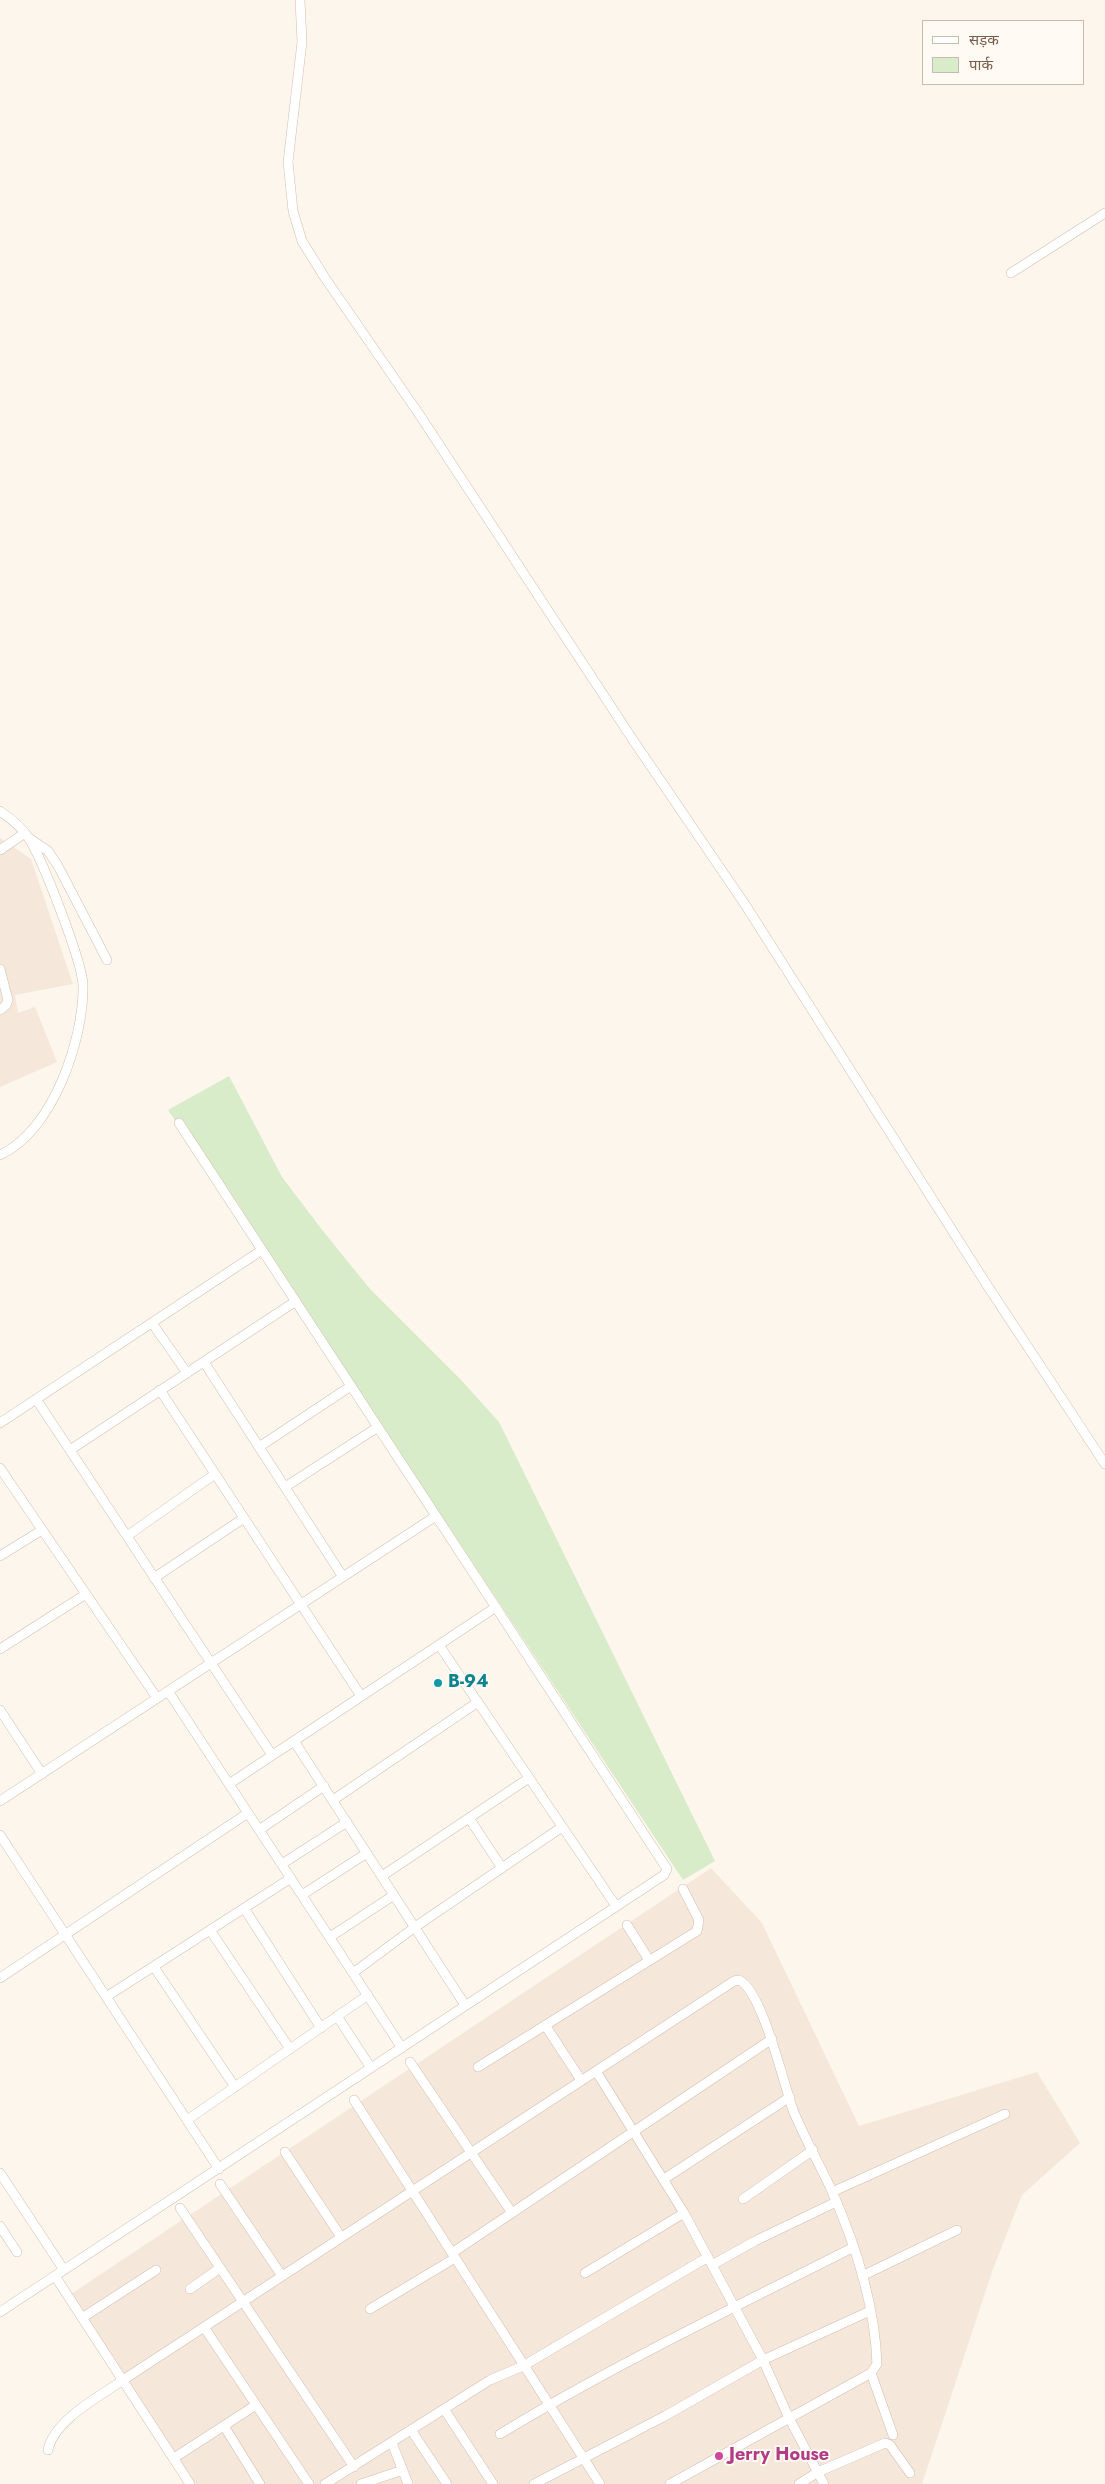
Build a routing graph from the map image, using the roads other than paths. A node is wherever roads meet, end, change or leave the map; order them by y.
1 (300, 0) edge
2 (1105, 213) edge
3 (1011, 273) dead end
4 (0, 811) edge
5 (27, 836) junction
6 (0, 850) edge
7 (107, 960) dead end
8 (0, 970) edge
9 (0, 1010) edge
10 (179, 1123) dead end
11 (0, 1155) edge
12 (262, 1250) junction
13 (296, 1301) junction
14 (152, 1322) junction
15 (204, 1362) junction
16 (187, 1373) junction
17 (351, 1386) junction
18 (160, 1390) junction
19 (36, 1399) junction
20 (0, 1423) edge
21 (378, 1427) junction
22 (259, 1447) junction
23 (70, 1450) junction
24 (1105, 1464) edge
25 (0, 1468) edge
26 (215, 1474) junction
27 (285, 1488) junction
28 (436, 1516) junction
29 (244, 1518) junction
30 (42, 1530) junction
31 (127, 1536) junction
32 (0, 1556) edge
33 (343, 1576) junction
34 (154, 1578) junction
35 (86, 1594) junction
36 (301, 1604) junction
37 (496, 1607) junction
38 (439, 1645) junction
39 (0, 1649) edge
40 (211, 1663) junction
41 (168, 1691) junction
42 (361, 1696) junction
43 (157, 1698) junction
44 (478, 1702) junction
45 (0, 1710) edge
46 (294, 1741) junction
47 (272, 1755) junction
48 (42, 1774) junction
49 (529, 1778) junction
50 (229, 1784) junction
51 (324, 1786) junction
52 (333, 1800) junction
53 (0, 1801) edge
54 (248, 1813) junction
55 (469, 1818) junction
56 (347, 1822) junction
57 (562, 1827) junction
58 (259, 1830) junction
59 (0, 1835) edge
60 (367, 1853) junction
61 (282, 1864) junction
62 (502, 1868) junction
63 (382, 1876) junction
64 (291, 1878) junction
65 (683, 1889) dead end
66 (394, 1895) junction
67 (302, 1896) junction
68 (616, 1906) junction
69 (244, 1908) junction
70 (627, 1924) dead end
71 (415, 1927) junction
72 (210, 1930) junction
73 (66, 1935) junction
74 (330, 1937) junction
75 (650, 1960) junction
76 (154, 1966) junction
77 (353, 1972) junction
78 (0, 1978) edge
79 (368, 1996) junction
80 (106, 1997) junction
81 (466, 2005) junction
82 (337, 2016) junction
83 (545, 2025) junction
84 (321, 2028) junction
85 (772, 2039) junction
86 (402, 2048) junction
87 (290, 2049) junction
88 (410, 2062) dead end
89 (478, 2067) dead end
90 (370, 2068) junction
91 (596, 2071) junction
92 (581, 2080) junction
93 (235, 2087) junction
94 (790, 2097) junction
95 (354, 2100) dead end
96 (1005, 2114) dead end
97 (187, 2120) junction
98 (634, 2131) junction
99 (813, 2150) junction
100 (285, 2152) dead end
101 (471, 2152) junction
102 (218, 2169) junction
103 (0, 2173) edge
104 (664, 2179) junction
105 (220, 2184) dead end
106 (4, 2186) edge
107 (413, 2191) junction
108 (832, 2192) junction
109 (743, 2198) dead end
110 (836, 2202) junction
111 (180, 2208) dead end
112 (512, 2213) junction
113 (684, 2213) junction
114 (0, 2226) edge
115 (957, 2230) dead end
116 (341, 2237) junction
117 (854, 2247) junction
118 (17, 2252) dead end
119 (453, 2256) junction
120 (710, 2261) junction
121 (220, 2268) junction
122 (64, 2270) junction
123 (156, 2270) dead end
124 (585, 2273) dead end
125 (55, 2276) junction
126 (282, 2276) junction
127 (862, 2276) junction
128 (190, 2289) dead end
129 (243, 2302) junction
130 (734, 2307) junction
131 (370, 2309) dead end
132 (870, 2311) junction
133 (0, 2312) edge
134 (82, 2318) junction
135 (204, 2327) junction
136 (763, 2360) junction
137 (523, 2366) junction
138 (871, 2373) junction
139 (123, 2380) junction
140 (548, 2404) junction
141 (256, 2405) junction
142 (444, 2409) junction
143 (789, 2418) junction
144 (224, 2426) junction
145 (411, 2430) junction
146 (500, 2434) dead end
147 (892, 2435) dead end
148 (392, 2444) junction
149 (48, 2450) dead end
150 (174, 2458) junction
151 (583, 2458) junction
152 (354, 2467) junction
153 (403, 2470) junction
154 (818, 2472) junction
155 (910, 2474) dead end
156 (190, 2484) edge
157 (260, 2484) edge
158 (308, 2484) edge
159 (324, 2484) edge
160 (361, 2484) edge
161 (408, 2484) edge
162 (446, 2484) edge
163 (493, 2484) edge
164 (534, 2484) edge
165 (600, 2484) edge
166 (670, 2484) edge
167 (799, 2484) edge
168 (824, 2484) edge

1 - 24 street
2 - 3 street
4 - 5 street
5 - 6 street
5 - 7 street
5 - 11 street
8 - 9 street
10 - 12 street
12 - 13 street
12 - 14 street
13 - 15 street
13 - 17 street
14 - 16 street
14 - 19 street
15 - 16 street
15 - 22 street
16 - 18 street
17 - 21 street
17 - 22 street
18 - 23 street
18 - 26 street
19 - 20 street
19 - 23 street
21 - 27 street
21 - 28 street
22 - 27 street
23 - 31 street
25 - 30 street
26 - 29 street
26 - 31 street
27 - 33 street
28 - 33 street
28 - 37 street
29 - 34 street
29 - 36 street
30 - 32 street
30 - 35 street
31 - 34 street
33 - 36 street
34 - 40 street
35 - 39 street
35 - 43 street
36 - 40 street
36 - 42 street
37 - 38 street
37 - 68 street
38 - 42 street
38 - 44 street
40 - 41 street
40 - 47 street
41 - 43 street
41 - 50 street
42 - 46 street
43 - 48 street
44 - 49 street
44 - 52 street
45 - 48 street
46 - 47 street
46 - 51 street
47 - 50 street
48 - 53 street
49 - 55 street
49 - 57 street
50 - 54 street
51 - 52 street
51 - 58 street
52 - 56 street
54 - 58 street
54 - 73 street
55 - 62 street
55 - 63 street
56 - 60 street
56 - 61 street
57 - 62 street
57 - 68 street
58 - 61 street
59 - 73 street
60 - 63 street
60 - 67 street
61 - 64 street
62 - 71 street
63 - 66 street
64 - 67 street
64 - 69 street
65 - 75 street
66 - 71 street
66 - 74 street
67 - 74 street
68 - 81 street
69 - 72 street
69 - 84 street
70 - 75 street
71 - 77 street
71 - 81 street
72 - 76 street
72 - 87 street
73 - 78 street
73 - 80 street
74 - 77 street
75 - 83 street
76 - 80 street
76 - 93 street
77 - 79 street
79 - 82 street
79 - 86 street
80 - 97 street
81 - 86 street
82 - 84 street
82 - 90 street
83 - 89 street
83 - 92 street
84 - 87 street
85 - 91 street
85 - 94 street
85 - 98 street
86 - 90 street
87 - 93 street
88 - 101 street
90 - 102 street
91 - 92 street
91 - 98 street
92 - 101 street
93 - 97 street
94 - 99 street
94 - 104 street
95 - 107 street
96 - 108 street
97 - 102 street
98 - 104 street
98 - 112 street
99 - 108 street
99 - 109 street
100 - 116 street
101 - 107 street
101 - 112 street
102 - 122 street
103 - 106 street
104 - 113 street
105 - 126 street
106 - 122 street
107 - 116 street
107 - 119 street
108 - 110 street
110 - 117 street
110 - 120 street
111 - 121 street
112 - 119 street
113 - 120 street
113 - 124 street
114 - 118 street
115 - 127 street
116 - 126 street
117 - 127 street
117 - 130 street
119 - 131 street
119 - 137 street
120 - 130 street
120 - 137 street
121 - 128 street
121 - 129 street
122 - 125 street
123 - 134 street
125 - 133 street
125 - 134 street
126 - 129 street
127 - 132 street
129 - 135 street
129 - 152 street
130 - 136 street
130 - 140 street
132 - 136 street
132 - 138 street
134 - 139 street
135 - 139 street
135 - 141 street
136 - 143 street
136 - 151 street
137 - 140 street
137 - 142 street
138 - 143 street
138 - 147 street
139 - 149 street
139 - 150 street
140 - 146 street
140 - 151 street
141 - 144 street
141 - 158 street
142 - 145 street
142 - 163 street
143 - 154 street
143 - 166 street
144 - 150 street
144 - 157 street
145 - 148 street
145 - 162 street
148 - 152 street
148 - 153 street
150 - 156 street
151 - 164 street
151 - 165 street
152 - 159 street
153 - 160 street
153 - 161 street
154 - 155 street
154 - 167 street
154 - 168 street

